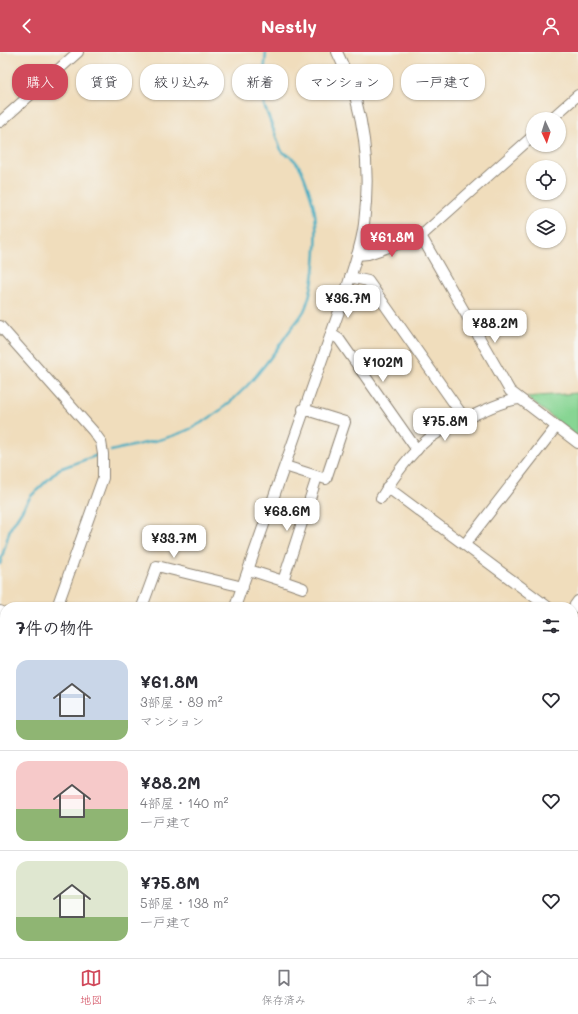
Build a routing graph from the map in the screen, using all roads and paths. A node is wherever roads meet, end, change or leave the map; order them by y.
1 (78, 52) edge
2 (337, 52) edge
3 (578, 95) edge
4 (559, 112) edge
5 (0, 122) edge
6 (526, 142) edge
7 (421, 236) junction
8 (357, 255) junction
9 (350, 277) junction
10 (0, 326) edge
11 (331, 334) junction
12 (519, 399) junction
13 (303, 409) junction
14 (465, 419) junction
15 (556, 427) junction
16 (578, 443) edge
17 (417, 450) junction
18 (285, 466) junction
19 (317, 477) junction
20 (387, 487) junction
21 (381, 498) dead end
22 (465, 544) junction
23 (249, 570) junction
24 (282, 581) junction
25 (243, 587) junction
26 (303, 588) dead end
27 (59, 602) edge
28 (144, 602) edge
29 (237, 602) edge
30 (541, 602) edge

1 - 5 street
2 - 8 street
3 - 4 street
6 - 7 street
7 - 8 street
7 - 12 street
8 - 9 street
9 - 11 street
9 - 14 street
10 - 27 street
11 - 13 street
11 - 17 street
12 - 14 street
12 - 15 street
13 - 18 street
13 - 19 street
14 - 17 street
15 - 16 street
15 - 22 street
17 - 20 street
18 - 19 street
18 - 23 street
19 - 24 street
20 - 21 street
20 - 22 street
22 - 30 street
23 - 24 street
23 - 25 street
24 - 26 street
25 - 28 street
25 - 29 street

